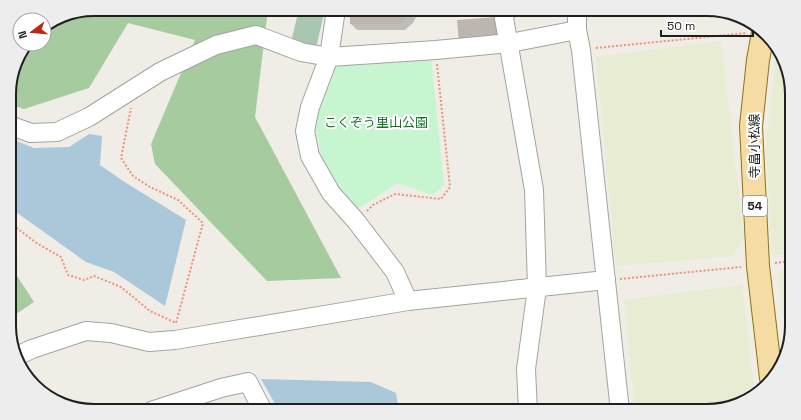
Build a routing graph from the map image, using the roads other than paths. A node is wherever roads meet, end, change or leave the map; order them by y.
1 (335, 16) edge
2 (504, 16) edge
3 (577, 16) edge
4 (577, 30) junction
5 (758, 34) edge
6 (510, 43) junction
7 (329, 57) junction
8 (16, 128) edge
9 (606, 280) junction
10 (537, 288) junction
11 (408, 301) junction
12 (21, 354) edge
13 (770, 372) edge
14 (185, 404) edge
15 (259, 404) edge
16 (528, 404) edge
17 (619, 404) edge

1 - 7 street
2 - 6 street
3 - 4 street
4 - 6 street
4 - 9 street
5 - 13 main road, 寺畠小松線 / 54
6 - 7 street
6 - 10 street
7 - 8 street
7 - 11 street
9 - 10 street
9 - 17 street
10 - 11 street
10 - 16 street
11 - 12 street
14 - 15 street

